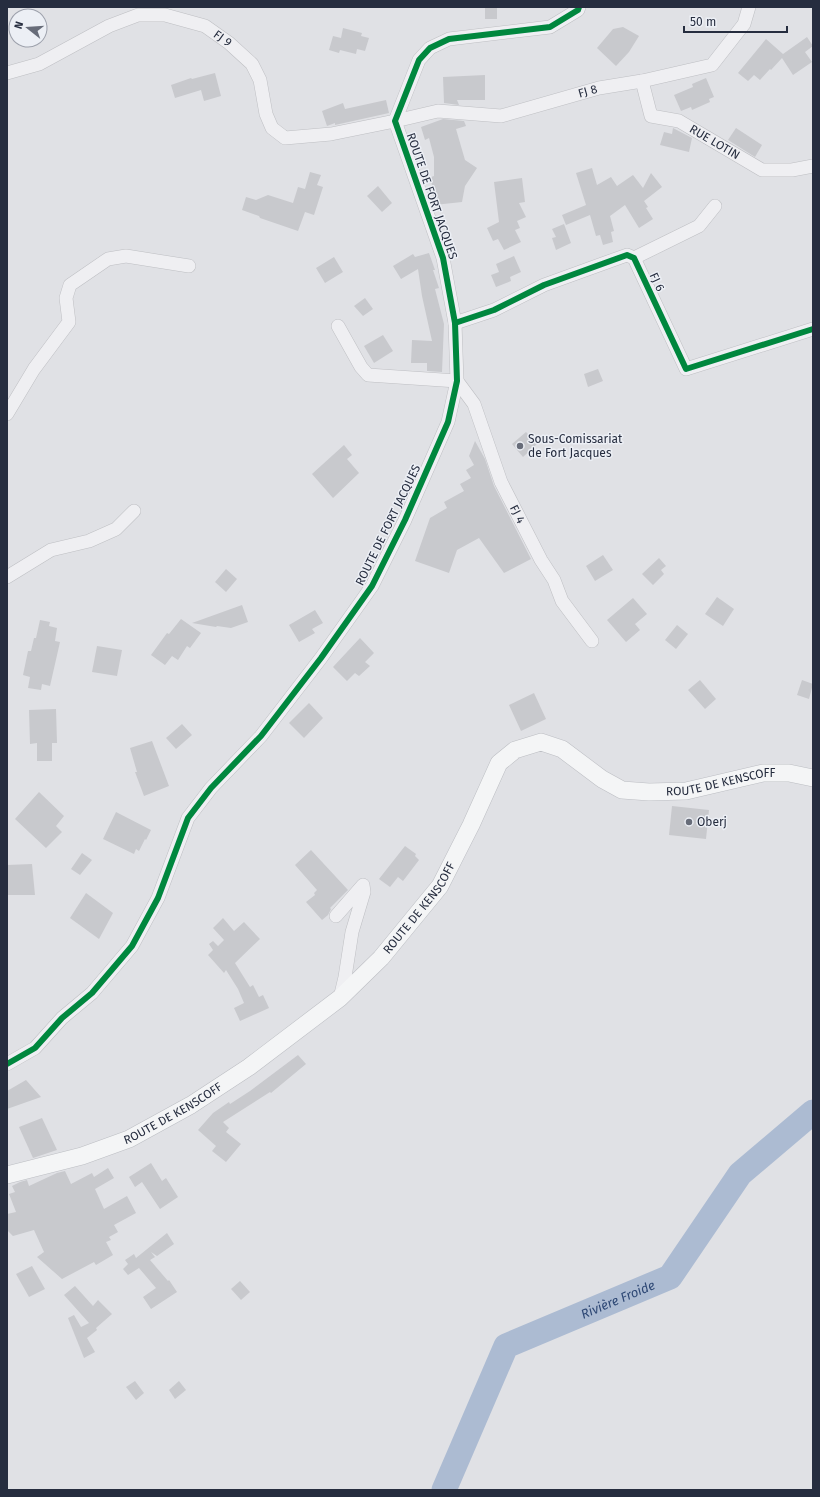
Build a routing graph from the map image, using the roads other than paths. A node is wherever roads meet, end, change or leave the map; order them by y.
1 (579, 7) edge
2 (749, 7) edge
3 (7, 74) edge
4 (642, 81) junction
5 (395, 121) junction
6 (813, 166) edge
7 (715, 206) dead end
8 (634, 258) junction
9 (189, 266) dead end
10 (455, 323) junction
11 (338, 326) dead end
12 (813, 329) edge
13 (457, 381) junction
14 (7, 414) edge
15 (134, 511) dead end
16 (7, 577) edge
17 (592, 641) dead end
18 (813, 778) edge
19 (336, 916) dead end
20 (340, 998) junction
21 (7, 1064) edge
22 (7, 1175) edge

1 - 5 street, ROUTE DE FORT JACQUES
2 - 4 street, FJ 8
3 - 5 street, FJ 9
4 - 5 street, FJ 8
4 - 6 street, RUE LOTIN
5 - 10 street, ROUTE DE FORT JACQUES
7 - 8 street
8 - 10 street
8 - 12 street, FJ 6
9 - 14 street
10 - 13 street, ROUTE DE FORT JACQUES
11 - 13 street
13 - 17 street, FJ 4
13 - 21 street, ROUTE DE FORT JACQUES
15 - 16 street
18 - 20 main road, ROUTE DE KENSCOFF
19 - 20 street
20 - 22 main road, ROUTE DE KENSCOFF

